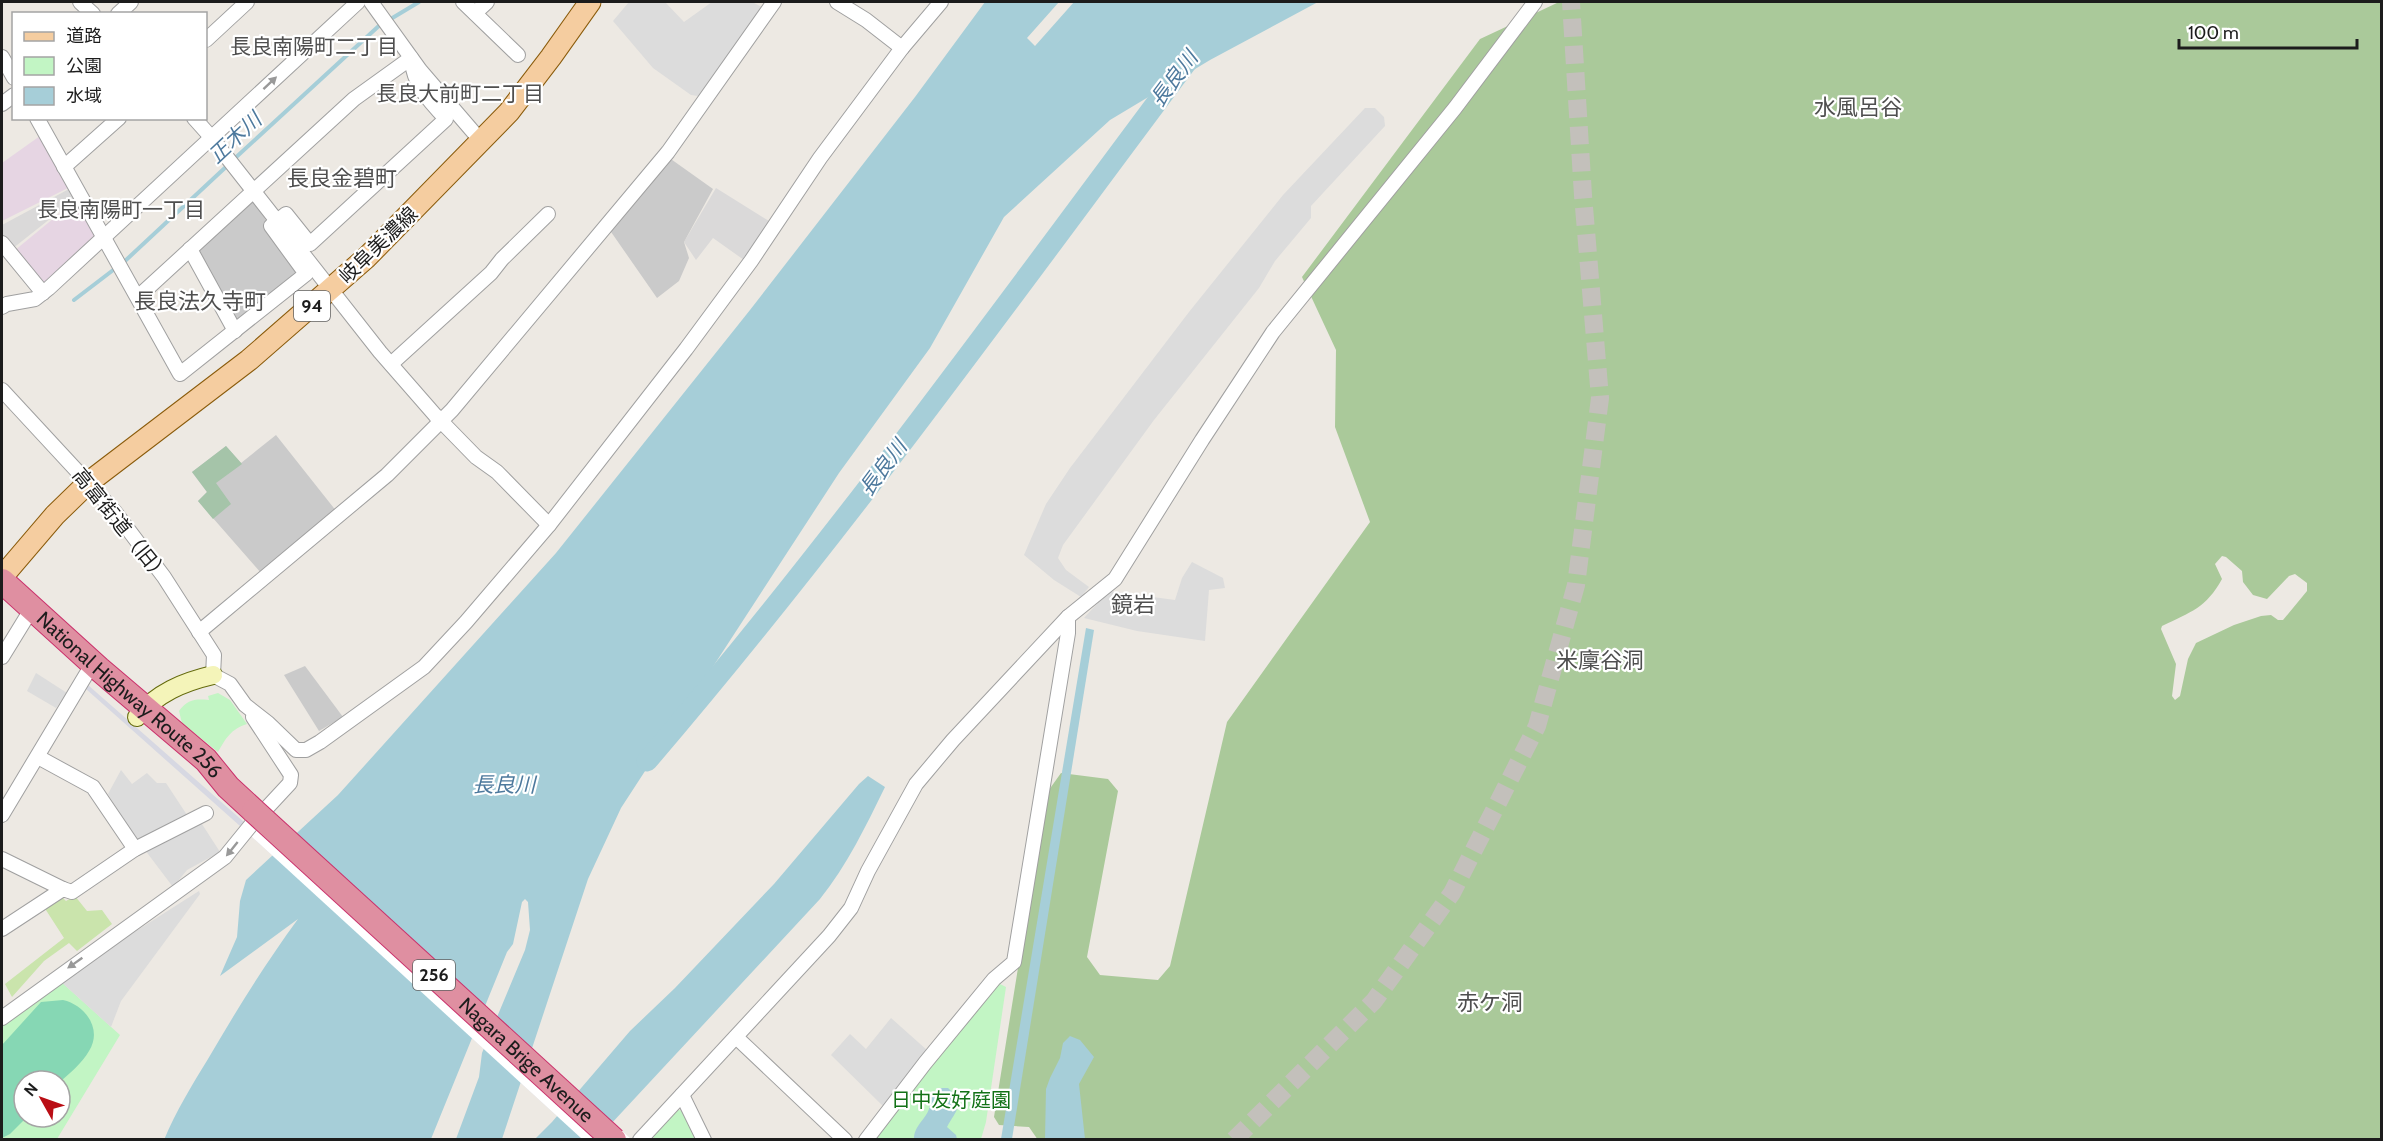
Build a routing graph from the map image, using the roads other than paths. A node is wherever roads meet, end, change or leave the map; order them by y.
1 (247, 2) edge
2 (358, 2) edge
3 (371, 2) edge
4 (463, 2) edge
5 (487, 2) edge
6 (590, 2) edge
7 (774, 2) edge
8 (837, 2) edge
9 (941, 2) edge
10 (1535, 2) edge
11 (475, 13) junction
12 (207, 39) edge
13 (902, 48) junction
14 (518, 55) dead end
15 (2, 57) edge
16 (411, 58) junction
17 (420, 70) junction
18 (12, 74) edge
19 (454, 99) dead end
20 (38, 120) edge
21 (117, 120) edge
22 (196, 120) edge
23 (212, 137) junction
24 (481, 141) junction
25 (64, 167) junction
26 (254, 190) junction
27 (548, 214) dead end
28 (278, 221) junction
29 (104, 238) junction
30 (2, 243) edge
31 (190, 249) junction
32 (332, 290) junction
33 (43, 293) junction
34 (138, 297) junction
35 (2, 307) edge
36 (234, 330) junction
37 (391, 364) junction
38 (2, 390) edge
39 (441, 421) junction
40 (89, 482) junction
41 (549, 525) junction
42 (2, 579) edge
43 (2, 596) edge
44 (1068, 617) junction
45 (26, 618) junction
46 (199, 632) junction
47 (2, 657) edge
48 (87, 673) junction
49 (213, 675) junction
50 (245, 705) junction
51 (140, 712) junction
52 (38, 757) junction
53 (257, 811) junction
54 (206, 813) dead end
55 (2, 815) edge
56 (135, 849) junction
57 (2, 859) edge
58 (63, 890) junction
59 (2, 929) edge
60 (2, 1018) edge
61 (736, 1037) junction
62 (682, 1095) junction
63 (599, 1140) edge
64 (614, 1140) edge
65 (639, 1140) edge
66 (704, 1140) edge
67 (845, 1140) edge
68 (866, 1140) edge

1 - 12 street
23 -> 2 street
3 - 16 street
4 - 11 street
5 - 11 street
6 - 24 main road, 岐阜美濃線 / 94
7 - 39 street
8 - 13 street
9 - 13 street
10 - 44 street
11 - 14 street
13 - 41 street
15 - 18 street
16 - 17 street
16 - 26 street
16 - 28 street
17 - 19 street
17 - 24 street
20 - 25 street
21 - 25 street
22 - 23 street
23 - 26 street
23 - 29 street
24 - 32 main road, 岐阜美濃線 / 94
25 - 29 street
26 - 28 street
26 - 31 street
27 - 37 street
28 - 32 street
28 - 36 street
29 - 33 street
29 - 34 street
30 - 33 street
31 - 34 street
31 - 36 street
32 - 37 street
32 - 40 main road, 岐阜美濃線 / 94
33 - 35 street
34 - 36 street
37 - 39 street
38 - 40 street, 高富街道（旧）
39 - 41 street
39 - 46 street
40 - 42 main road, 岐阜美濃線 / 94
40 - 46 street, 高富街道（旧）
41 - 50 street
42 - 51 highway, National Highway Route 256 / 256
43 - 45 highway, National Highway Route 256 / 256
44 - 61 street
44 - 68 street
45 - 47 street
45 - 48 highway, National Highway Route 256 / 256
46 - 49 street, 高富街道（旧）
48 - 51 highway, National Highway Route 256 / 256
48 - 52 street
49 - 50 street
49 - 51 street
50 - 53 street
51 - 53 highway, National Highway Route 256 / 256
52 - 55 street
52 - 56 street
53 -> 60 street
53 - 63 highway, Nagara Brige Avenue / 256
53 - 64 highway, Nagara Brige Avenue / 256, bridge
54 - 56 street
56 - 58 street
57 - 58 street
58 - 59 street
61 - 62 street
61 - 67 street
62 - 65 street
62 - 66 street

